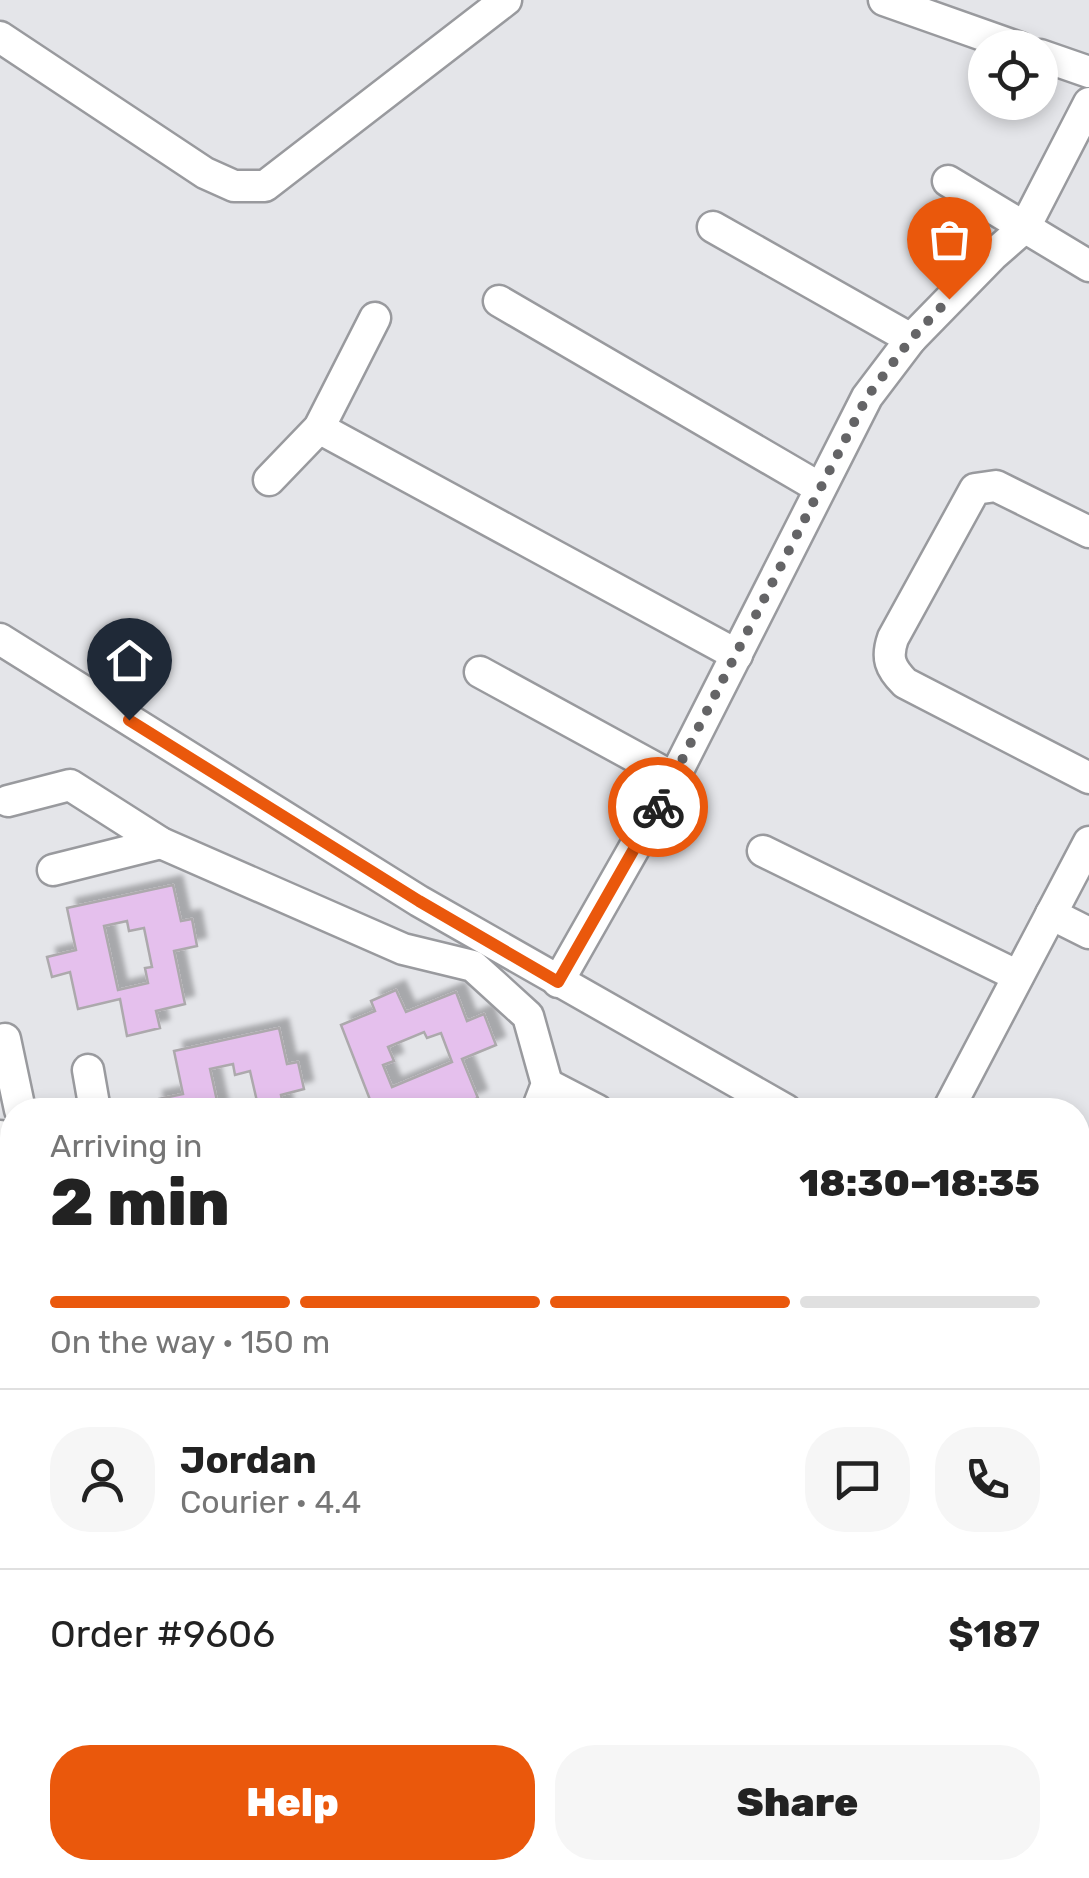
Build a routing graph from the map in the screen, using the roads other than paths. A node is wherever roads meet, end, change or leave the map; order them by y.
1 (506, 0) edge
2 (884, 0) edge
3 (969, 30) edge
4 (0, 37) edge
5 (1058, 61) edge
6 (1089, 72) edge
7 (1089, 103) edge
8 (948, 181) dead end
9 (714, 227) dead end
10 (1025, 228) junction
11 (1089, 266) edge
12 (498, 302) dead end
13 (375, 318) dead end
14 (911, 339) junction
15 (319, 428) junction
16 (269, 480) dead end
17 (820, 488) junction
18 (1089, 532) edge
19 (0, 639) edge
20 (737, 654) junction
21 (480, 672) dead end
22 (674, 778) junction
23 (1089, 778) edge
24 (8, 801) dead end
25 (1089, 842) edge
26 (161, 843) junction
27 (763, 851) dead end
28 (53, 870) dead end
29 (1050, 914) junction
30 (1089, 933) edge
31 (1018, 976) junction
32 (558, 982) junction
33 (5, 1039) dead end
34 (88, 1070) dead end
35 (542, 1097) edge
36 (17, 1098) edge
37 (94, 1098) edge
38 (765, 1098) edge
39 (954, 1098) edge

1 - 4 street
2 - 3 street
5 - 6 street
7 - 10 street
8 - 10 street
9 - 14 street
10 - 11 street
10 - 14 street
12 - 17 street
13 - 15 street
14 - 17 street
15 - 16 street
15 - 20 street
17 - 20 street
18 - 23 street
19 - 32 street
20 - 22 street
21 - 22 street
22 - 32 street
24 - 26 street
25 - 29 street
26 - 28 street
26 - 35 street
27 - 31 street
29 - 30 street
29 - 31 street
31 - 39 street
32 - 38 street
33 - 36 street
34 - 37 street

